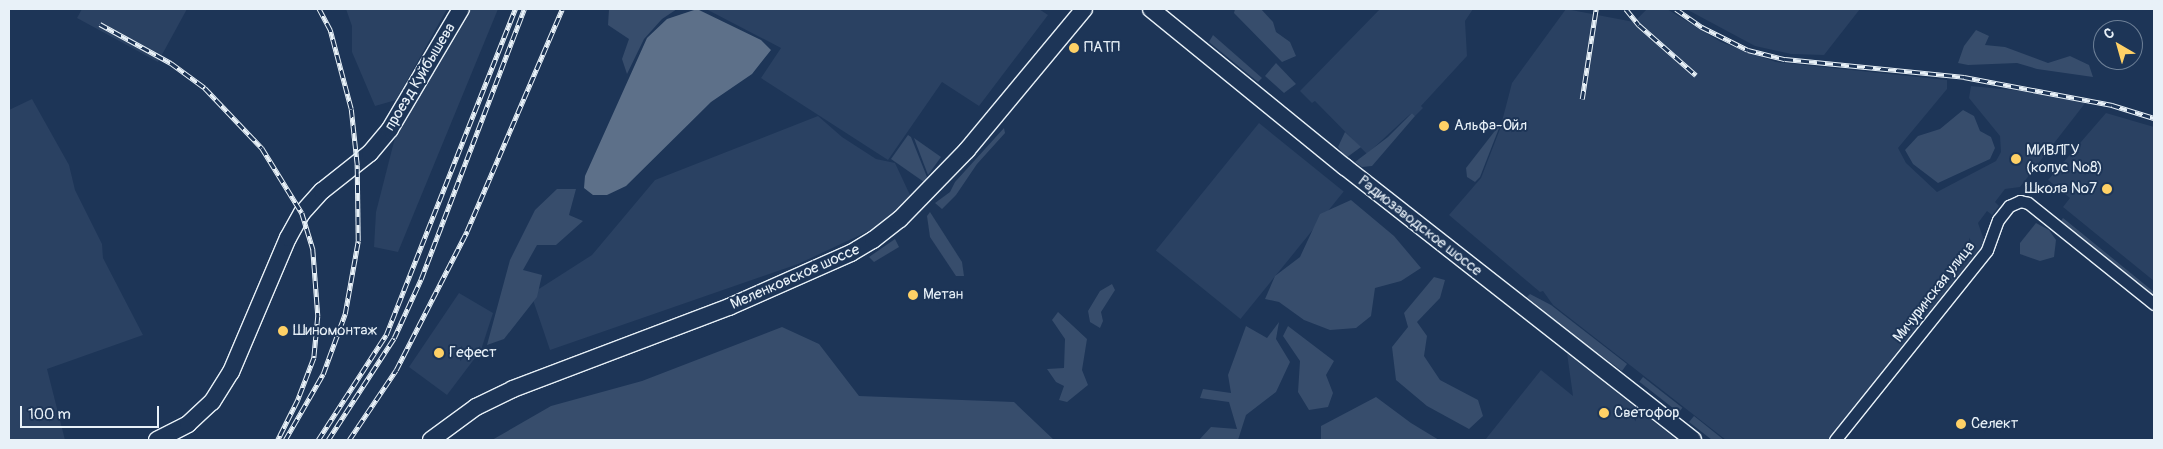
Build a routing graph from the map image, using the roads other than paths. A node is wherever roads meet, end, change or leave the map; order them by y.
1 (461, 9) edge
2 (1084, 9) edge
3 (1151, 9) edge
4 (2154, 304) edge
5 (157, 440) edge
6 (431, 440) edge
7 (1692, 440) edge
8 (1835, 440) edge

1 - 5 street, проезд Куйбышева
2 - 6 street, Меленковское шоссе
3 - 7 street, Радиозаводское шоссе
4 - 8 street, Мичуринская улица

